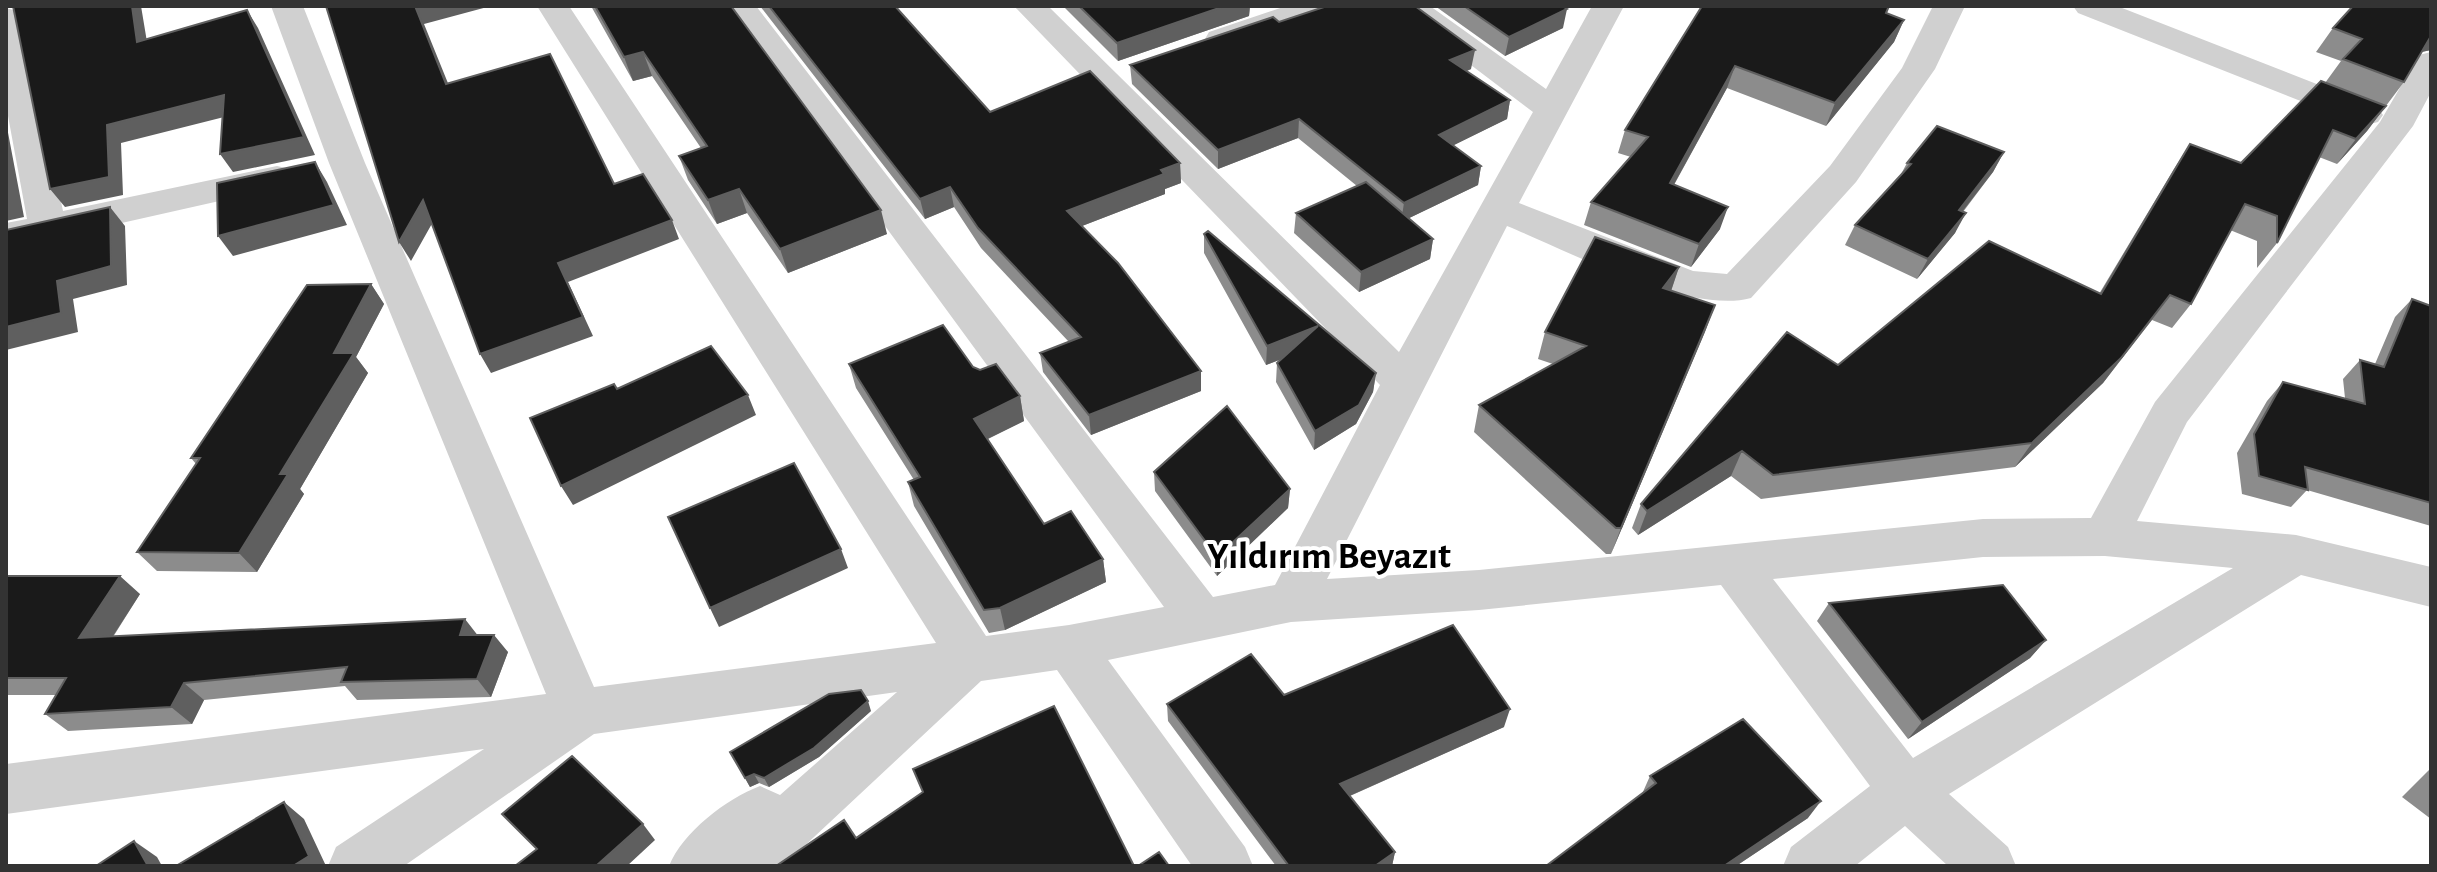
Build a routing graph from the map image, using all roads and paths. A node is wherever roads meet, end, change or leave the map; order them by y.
1 (287, 6) edge
2 (553, 6) edge
3 (740, 6) edge
4 (1030, 6) edge
5 (1317, 6) edge
6 (1409, 6) edge
7 (1608, 6) edge
8 (1949, 6) edge
9 (2089, 6) edge
10 (6, 18) edge
11 (1189, 50) edge
12 (2431, 62) edge
13 (1551, 109) junction
14 (2395, 126) junction
15 (347, 163) junction
16 (1498, 209) junction
17 (47, 225) junction
18 (6, 236) edge
19 (1403, 382) junction
20 (2105, 537) junction
21 (2296, 554) junction
22 (1734, 565) junction
23 (2431, 587) edge
24 (1291, 602) junction
25 (1203, 622) junction
26 (1069, 647) junction
27 (954, 660) junction
28 (580, 714) junction
29 (6, 789) edge
30 (1906, 791) junction
31 (356, 866) edge
32 (697, 866) edge
33 (742, 866) edge
34 (1225, 866) edge
35 (1811, 866) edge
36 (1988, 866) edge

1 - 15 street
2 - 27 street
3 - 25 street
4 - 19 street
5 - 11 street
6 - 13 street
7 - 13 street
8 - 16 street
9 - 14 street
10 - 17 street
12 - 14 street
13 - 16 street
14 - 20 street
15 - 17 street
15 - 28 street
16 - 19 street
17 - 18 street
19 - 24 street
20 - 21 street
20 - 22 street
21 - 23 street
21 - 30 street
22 - 24 street
22 - 30 street
24 - 25 street
25 - 26 street
26 - 27 street
26 - 34 street
27 - 28 street
27 - 32 street
27 - 33 street
28 - 29 street
28 - 31 street
30 - 35 street
30 - 36 street

